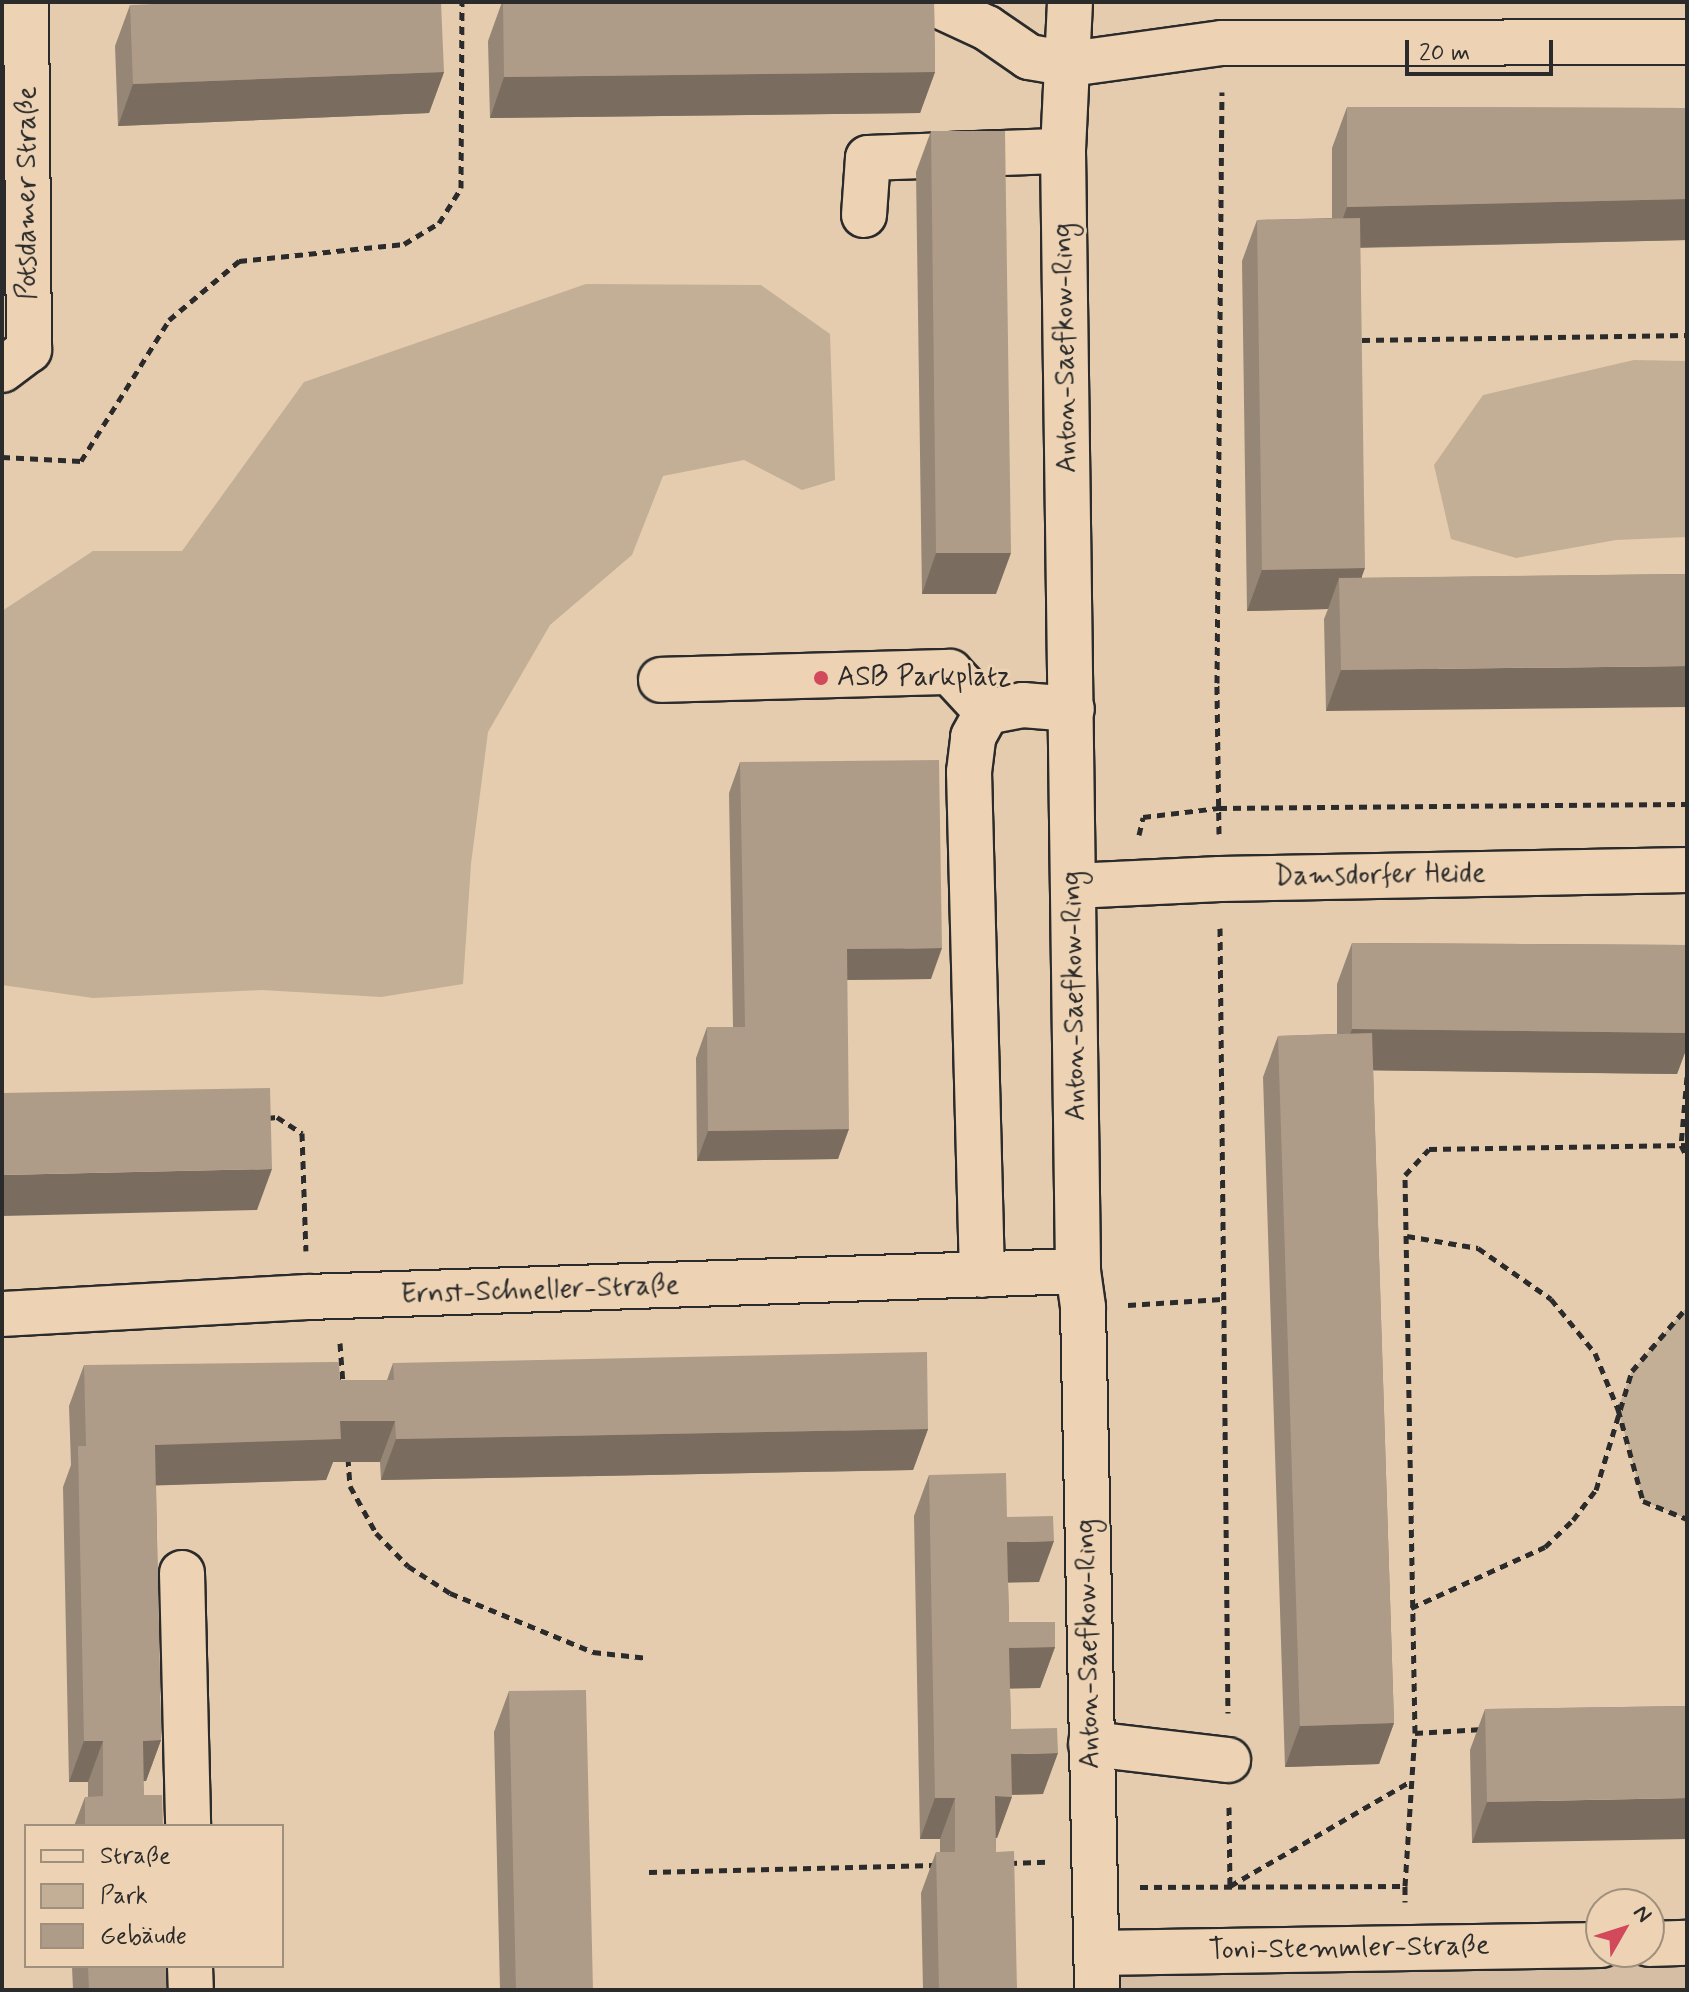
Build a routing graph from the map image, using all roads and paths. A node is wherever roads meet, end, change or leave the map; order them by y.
1 (26, 2) edge
2 (462, 2) edge
3 (931, 2) edge
4 (1070, 2) edge
5 (1687, 42) edge
6 (1222, 43) junction
7 (1070, 64) junction
8 (1063, 151) junction
9 (864, 215) dead end
10 (1687, 335) edge
11 (1362, 340) edge
12 (2, 370) edge
13 (2, 457) edge
14 (661, 680) dead end
15 (1072, 709) junction
16 (987, 712) junction
17 (1687, 804) edge
18 (1219, 808) junction
19 (1687, 870) edge
20 (1220, 879) junction
21 (1129, 883) junction
22 (1073, 886) junction
23 (1687, 1077) edge
24 (262, 1118) edge
25 (1684, 1145) edge
26 (1687, 1157) edge
27 (1407, 1236) junction
28 (982, 1275) junction
29 (1081, 1289) junction
30 (322, 1297) junction
31 (1222, 1299) junction
32 (1687, 1307) edge
33 (2, 1314) edge
34 (343, 1392) edge
35 (1618, 1409) junction
36 (348, 1455) edge
37 (1687, 1519) edge
38 (182, 1573) dead end
39 (1411, 1608) junction
40 (648, 1658) dead end
41 (1494, 1728) edge
42 (1415, 1733) junction
43 (1091, 1744) junction
44 (1228, 1760) junction
45 (1411, 1781) junction
46 (188, 1824) edge
47 (1000, 1863) edge
48 (937, 1865) edge
49 (649, 1872) dead end
50 (1094, 1874) junction
51 (1230, 1886) junction
52 (1405, 1886) junction
53 (1687, 1943) edge
54 (1665, 1944) edge
55 (1585, 1945) edge
56 (1404, 1950) junction
57 (190, 1968) edge
58 (1097, 1971) edge
59 (191, 1990) edge

1 - 12 street, Potsdamer Straße
2 - 13 path
3 - 7 street
4 - 7 street, Anton-Saefkow-Ring
5 - 6 street
6 - 7 street
6 - 18 path
7 - 8 street, Anton-Saefkow-Ring
8 - 9 street
8 - 15 street, Anton-Saefkow-Ring
10 - 11 path
14 - 16 street
15 - 16 street
15 - 22 street, Anton-Saefkow-Ring
16 - 28 street
17 - 18 path
18 - 20 path
18 - 21 path
19 - 20 street, Damsdorfer Heide
20 - 21 street, Damsdorfer Heide
20 - 31 path
21 - 22 street, Damsdorfer Heide
22 - 29 street, Anton-Saefkow-Ring
23 - 25 path
24 - 30 path
25 - 26 path
25 - 27 path
27 - 35 path
27 - 39 path
28 - 29 street, Ernst-Schneller-Straße
28 - 30 street, Ernst-Schneller-Straße
29 - 31 path
29 - 43 street, Anton-Saefkow-Ring
30 - 33 street, Ernst-Schneller-Straße
30 - 34 path
31 - 44 path
32 - 35 path
35 - 37 path
35 - 39 path
36 - 40 path
38 - 46 street
39 - 42 path
41 - 42 path
42 - 45 path
43 - 44 street
43 - 50 street, Anton-Saefkow-Ring
44 - 51 path
45 - 51 path
45 - 52 path
47 - 50 path
48 - 49 path
50 - 51 path
50 - 58 street, Anton-Saefkow-Ring
51 - 52 path
52 - 56 path
53 - 54 street
55 - 56 street, Toni-Stemmler-Straße
56 - 58 street, Toni-Stemmler-Straße
57 - 59 street

